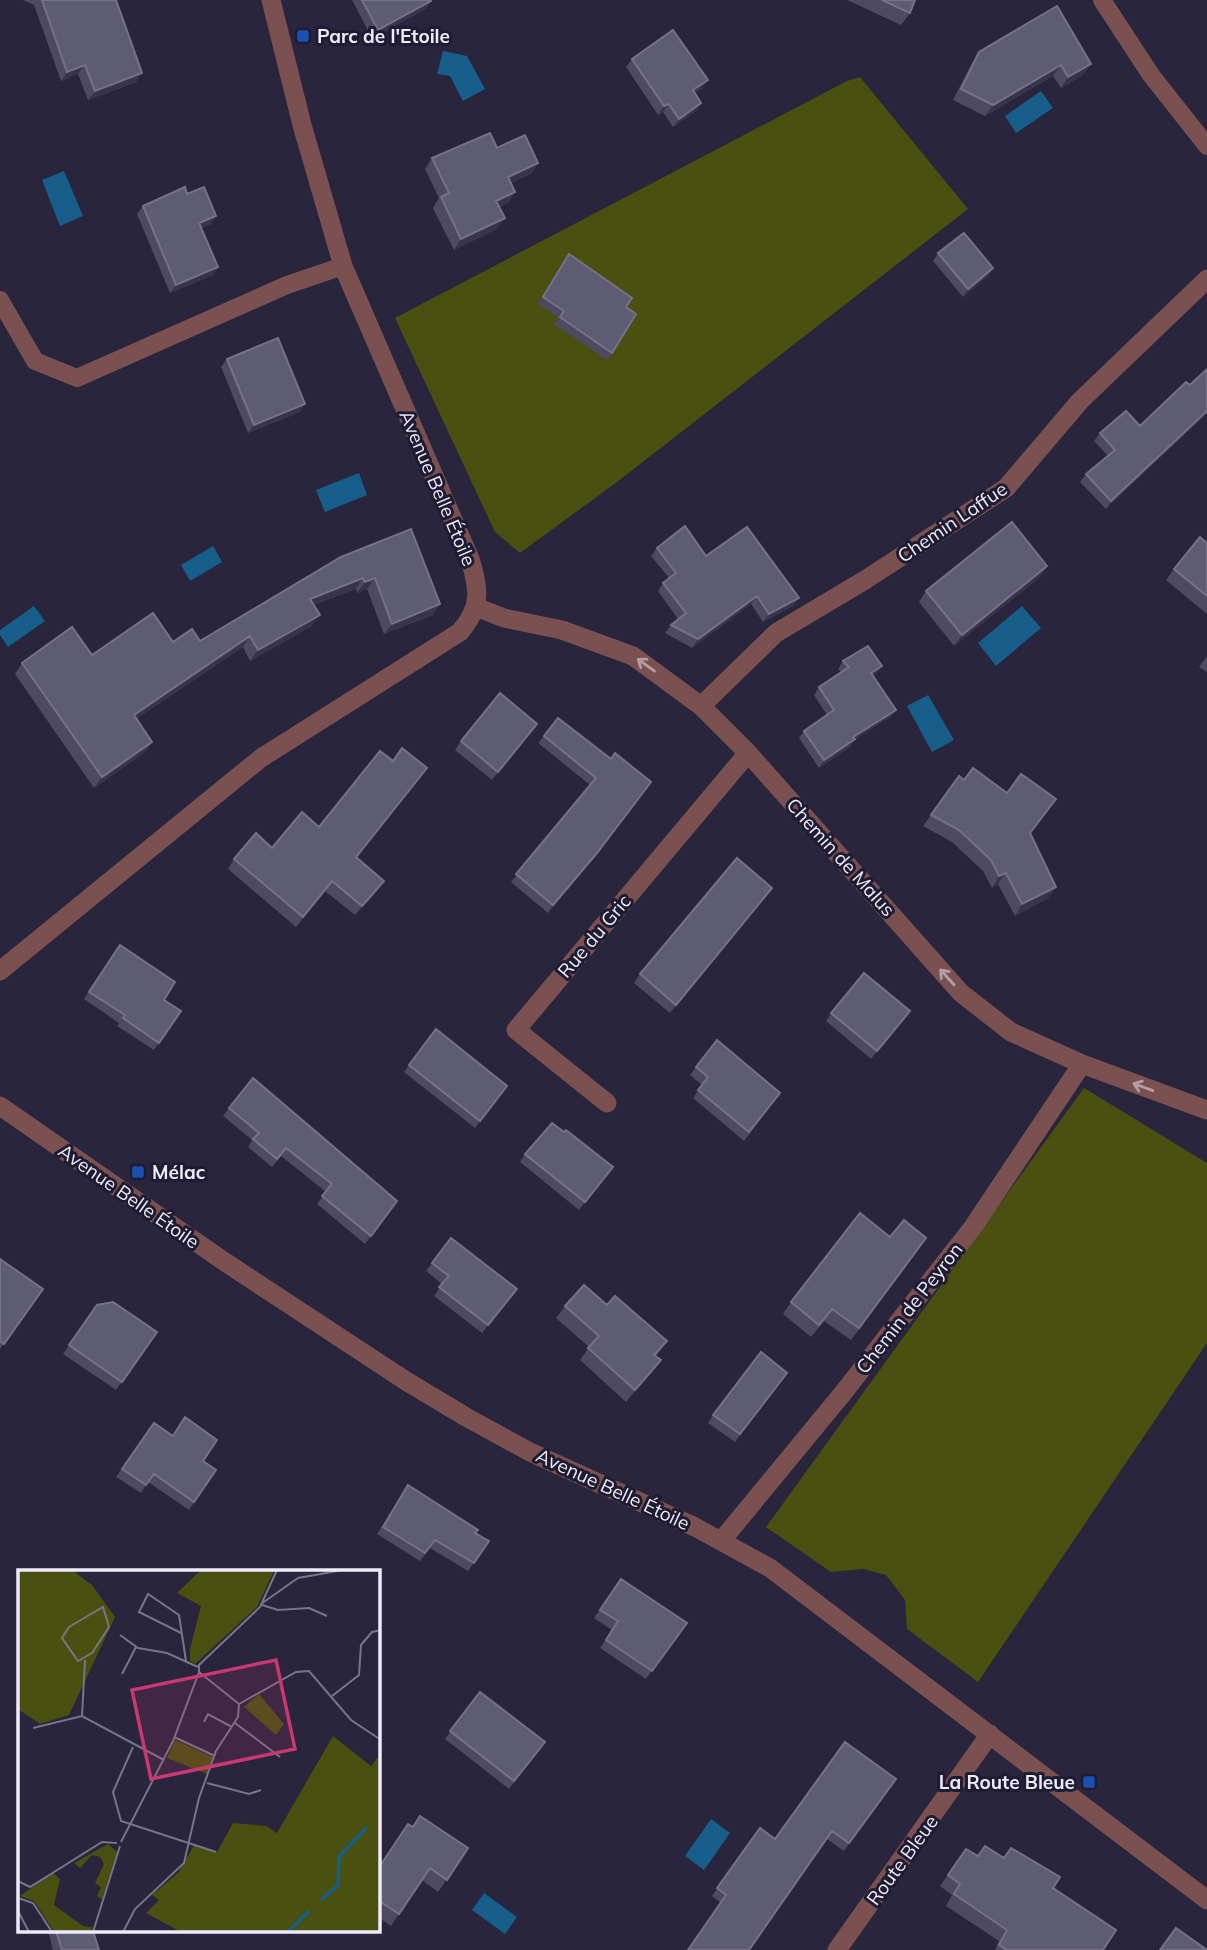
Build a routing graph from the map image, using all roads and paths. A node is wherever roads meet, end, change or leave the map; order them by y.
1 (271, 0) edge
2 (1102, 0) edge
3 (1207, 146) edge
4 (343, 266) junction
5 (1207, 279) edge
6 (0, 300) edge
7 (476, 607) junction
8 (701, 706) junction
9 (748, 753) junction
10 (0, 971) edge
11 (1082, 1065) junction
12 (607, 1104) dead end
13 (0, 1106) edge
14 (1207, 1110) edge
15 (722, 1541) junction
16 (990, 1734) junction
17 (1207, 1900) edge
18 (837, 1950) edge

1 - 4 street, Avenue Belle Étoile
2 - 3 lane
4 - 6 lane
4 - 7 street, Avenue Belle Étoile
5 - 8 street, Chemin Laffue
8 -> 7 street, Chemin de Malus
7 - 10 street
8 - 9 street, Chemin de Malus
11 -> 9 street, Chemin de Malus
9 - 12 street, Rue du Gric
14 -> 11 street, Chemin de Malus
11 - 15 street, Chemin de Peyron
13 - 15 street, Avenue Belle Étoile
15 - 16 street, Avenue Belle Étoile
16 - 17 street, Avenue Belle Étoile
16 - 18 street, Route Bleue

